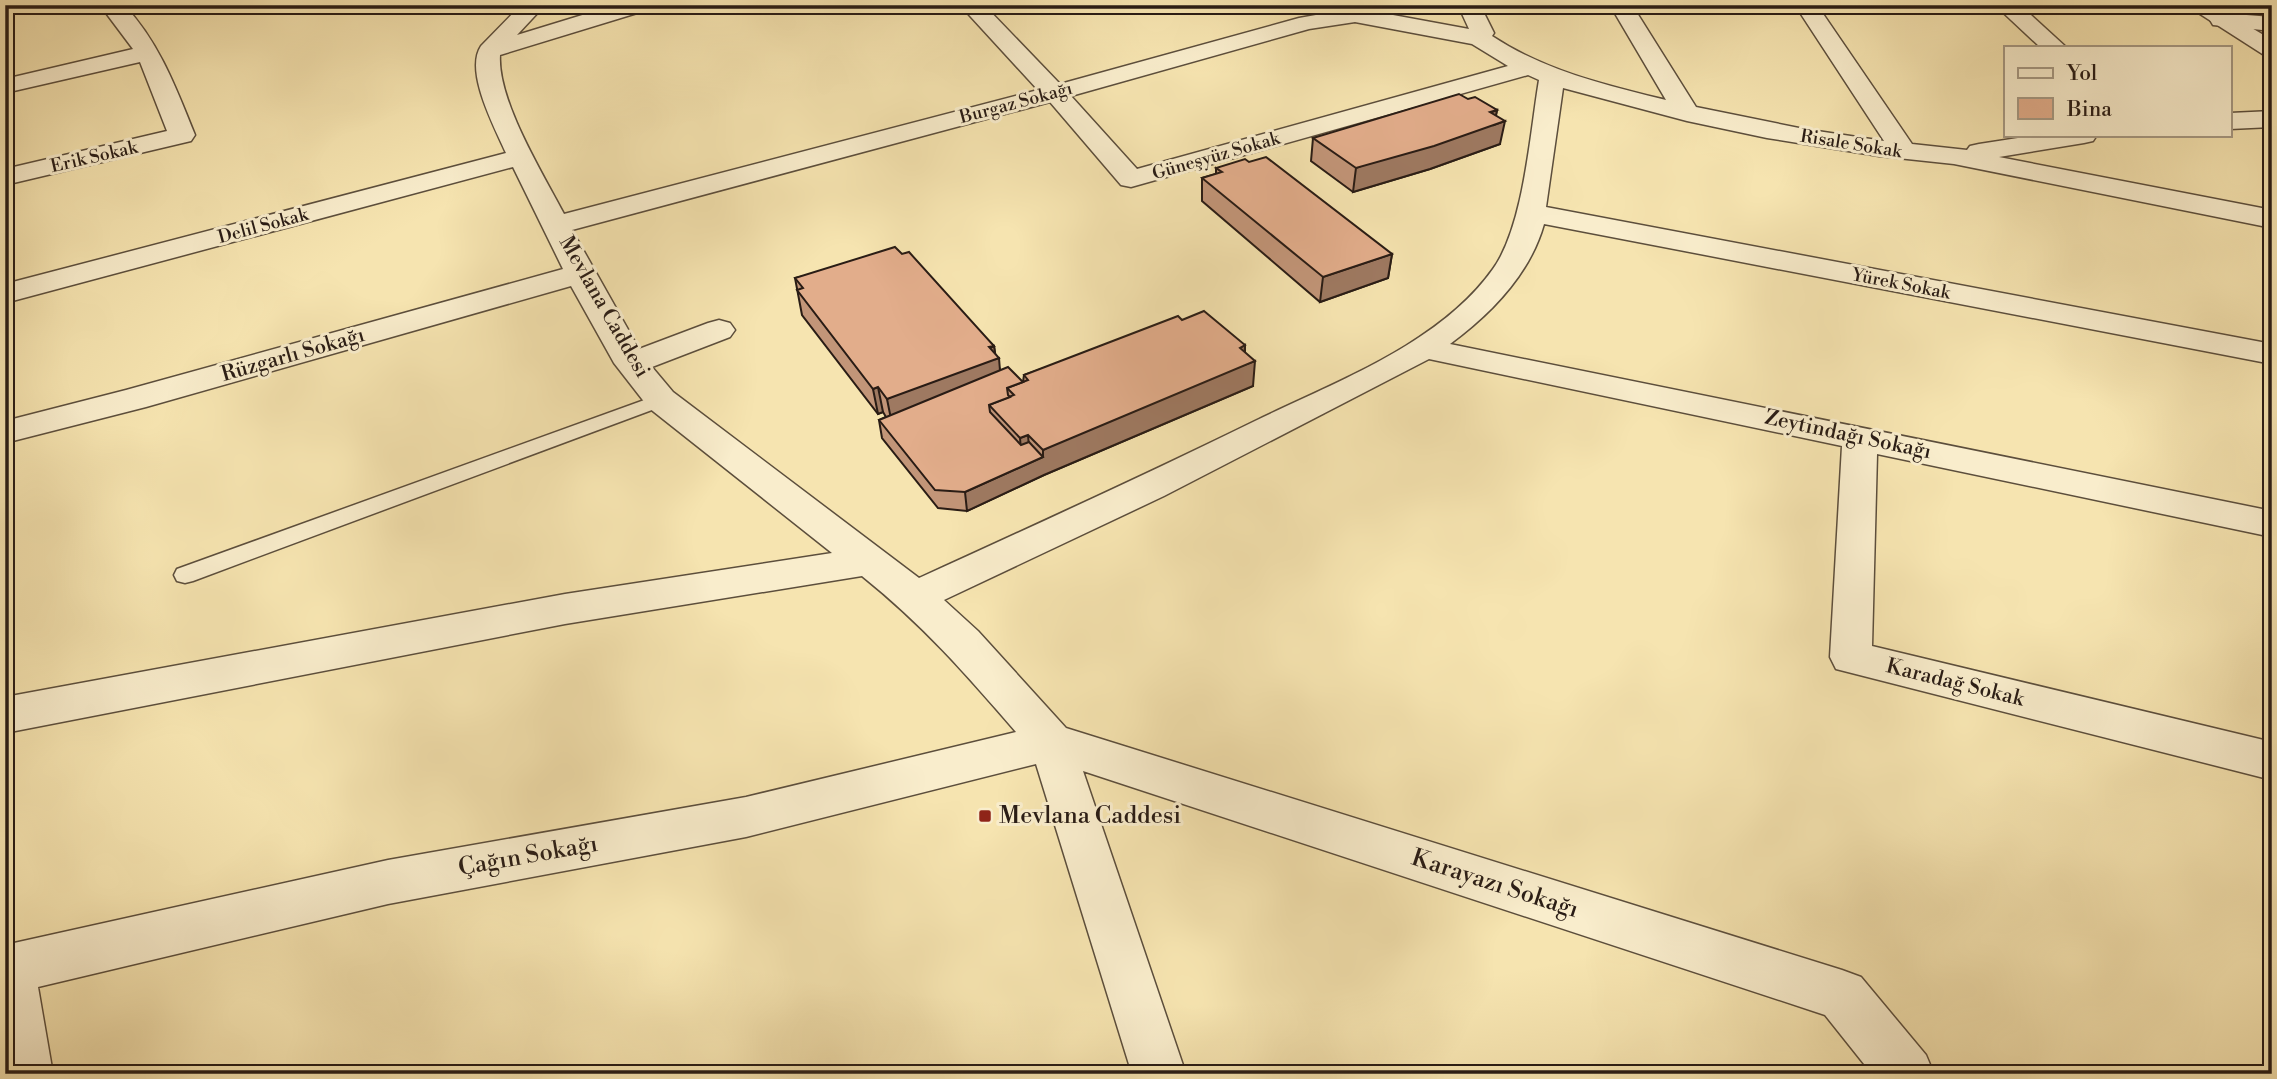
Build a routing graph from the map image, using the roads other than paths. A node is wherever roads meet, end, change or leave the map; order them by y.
1 (111, 5) edge
2 (534, 5) edge
3 (639, 5) edge
4 (971, 5) edge
5 (1469, 5) edge
6 (1621, 5) edge
7 (1806, 5) edge
8 (2006, 5) edge
9 (2197, 5) edge
10 (2221, 20) junction
11 (2272, 24) edge
12 (1479, 38) junction
13 (2053, 46) edge
14 (2272, 50) edge
15 (489, 51) junction
16 (148, 53) junction
17 (1540, 73) junction
18 (5, 86) edge
19 (1055, 93) junction
20 (1687, 113) junction
21 (2272, 119) edge
22 (2232, 121) edge
23 (2078, 136) edge
24 (1904, 152) junction
25 (1954, 156) junction
26 (521, 157) junction
27 (5, 177) edge
28 (1531, 213) junction
29 (2272, 219) edge
30 (556, 225) junction
31 (580, 274) junction
32 (5, 294) edge
33 (719, 330) dead end
34 (1423, 348) junction
35 (2272, 354) edge
36 (631, 362) junction
37 (661, 400) junction
38 (5, 432) edge
39 (1860, 438) junction
40 (2272, 524) edge
41 (870, 561) junction
42 (185, 575) dead end
43 (915, 597) junction
44 (5, 715) edge
45 (1051, 742) junction
46 (2272, 761) edge
47 (7, 970) edge
48 (26, 1074) edge
49 (1159, 1074) edge
50 (1907, 1074) edge

1 - 16 street
2 - 15 street
3 - 15 street
4 - 19 street, Güneşyüz Sokak
5 - 12 street
6 - 20 street
7 - 24 street
8 - 13 street
9 - 10 street
10 - 11 street
10 - 14 street
12 - 17 street, Risale Sokak
12 - 19 street, Burgaz Sokağı
15 - 26 street, Mevlana Caddesi
16 - 18 street
16 - 27 street, Erik Sokak
17 - 19 street, Güneşyüz Sokak
17 - 20 street, Risale Sokak
17 - 28 street
19 - 30 street, Burgaz Sokağı
20 - 24 street, Risale Sokak
21 - 22 street
23 - 25 street
24 - 25 street, Risale Sokak
25 - 29 street, Risale Sokak
26 - 30 street, Mevlana Caddesi
26 - 32 street, Delil Sokak
28 - 34 street
28 - 35 street, Yürek Sokak
30 - 31 street, Mevlana Caddesi
31 - 36 street, Mevlana Caddesi
31 - 38 street, Rüzgarlı Sokağı
33 - 36 street
34 - 39 street, Zeytindağı Sokağı
34 - 43 street
36 - 37 street, Mevlana Caddesi
37 - 41 street, Mevlana Caddesi
37 - 42 lane
39 - 40 street, Zeytindağı Sokağı
39 - 46 street, Karadağ Sokak
41 - 43 street, Mevlana Caddesi
41 - 44 street
43 - 45 street, Mevlana Caddesi
45 - 47 street, Çağın Sokağı
45 - 49 street, Mevlana Caddesi
45 - 50 street, Karayazı Sokağı
47 - 48 street

